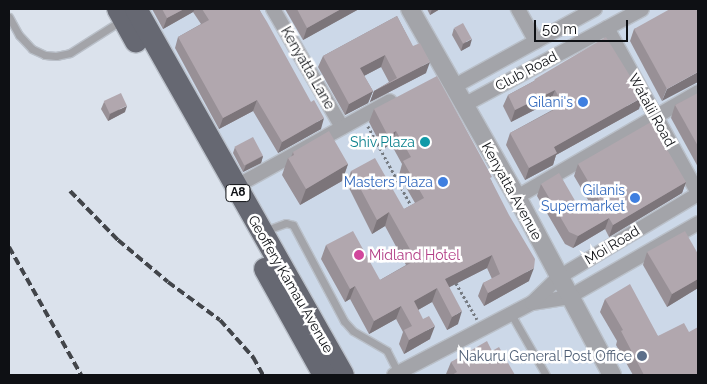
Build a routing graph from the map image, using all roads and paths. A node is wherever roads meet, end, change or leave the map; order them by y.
1 (273, 9) edge
2 (410, 9) edge
3 (518, 9) edge
4 (595, 9) edge
5 (642, 9) edge
6 (126, 12) edge
7 (622, 13) edge
8 (581, 16) junction
9 (9, 17) edge
10 (559, 28) junction
11 (608, 28) junction
12 (592, 36) junction
13 (536, 41) junction
14 (570, 47) junction
15 (483, 70) junction
16 (450, 80) junction
17 (430, 81) edge
18 (494, 88) junction
19 (698, 92) edge
20 (404, 94) edge
21 (464, 105) junction
22 (362, 116) junction
23 (655, 116) junction
24 (342, 127) junction
25 (235, 187) junction
26 (698, 193) edge
27 (517, 197) junction
28 (415, 211) edge
29 (698, 223) edge
30 (262, 232) junction
31 (452, 275) edge
32 (559, 277) junction
33 (569, 297) junction
34 (532, 303) junction
35 (511, 314) junction
36 (483, 329) junction
37 (421, 369) edge
38 (396, 374) edge
39 (324, 375) edge
40 (343, 375) edge
41 (546, 375) edge
42 (612, 375) edge

1 - 24 street, Kenyatta Lane
2 - 16 street, Kenyatta Avenue
3 - 13 street
4 - 8 street, Club Road
5 - 7 street, Club Road
6 - 9 lane
6 - 25 highway, Geoffery Kamau Avenue / A8
6 - 39 highway, Geoffery Kamau Avenue / A8
7 - 11 street, Club Road
8 - 10 street, Club Road
8 - 12 street
10 - 13 street, Club Road
10 - 14 street
11 - 12 street, Club Road
11 - 23 street, Watalii Road
12 - 14 street, Club Road
13 - 15 street, Club Road
14 - 18 street, Club Road
15 - 16 street, Club Road
15 - 18 street
16 - 17 street, Club Road
16 - 21 street, Kenyatta Avenue
18 - 21 street, Club Road
19 - 23 street
20 - 22 street
21 - 27 street, Kenyatta Avenue
22 - 24 street
22 - 28 path
23 - 26 street, Watalii Road
23 - 27 street
24 - 25 street
25 - 30 highway, Geoffery Kamau Avenue / A8
26 - 32 street, Moi Road
27 - 32 street, Kenyatta Avenue
29 - 33 street, Moi Road
30 - 38 lane
30 - 40 highway, Geoffery Kamau Avenue / A8
31 - 36 path
32 - 33 street, Kenyatta Avenue
32 - 34 street, Moi Road
33 - 34 street, Moi Road
33 - 42 street, Kenyatta Avenue
34 - 35 street, Moi Road
35 - 36 street, Moi Road
35 - 41 lane
36 - 37 street, Moi Road
37 - 38 street, Moi Road

